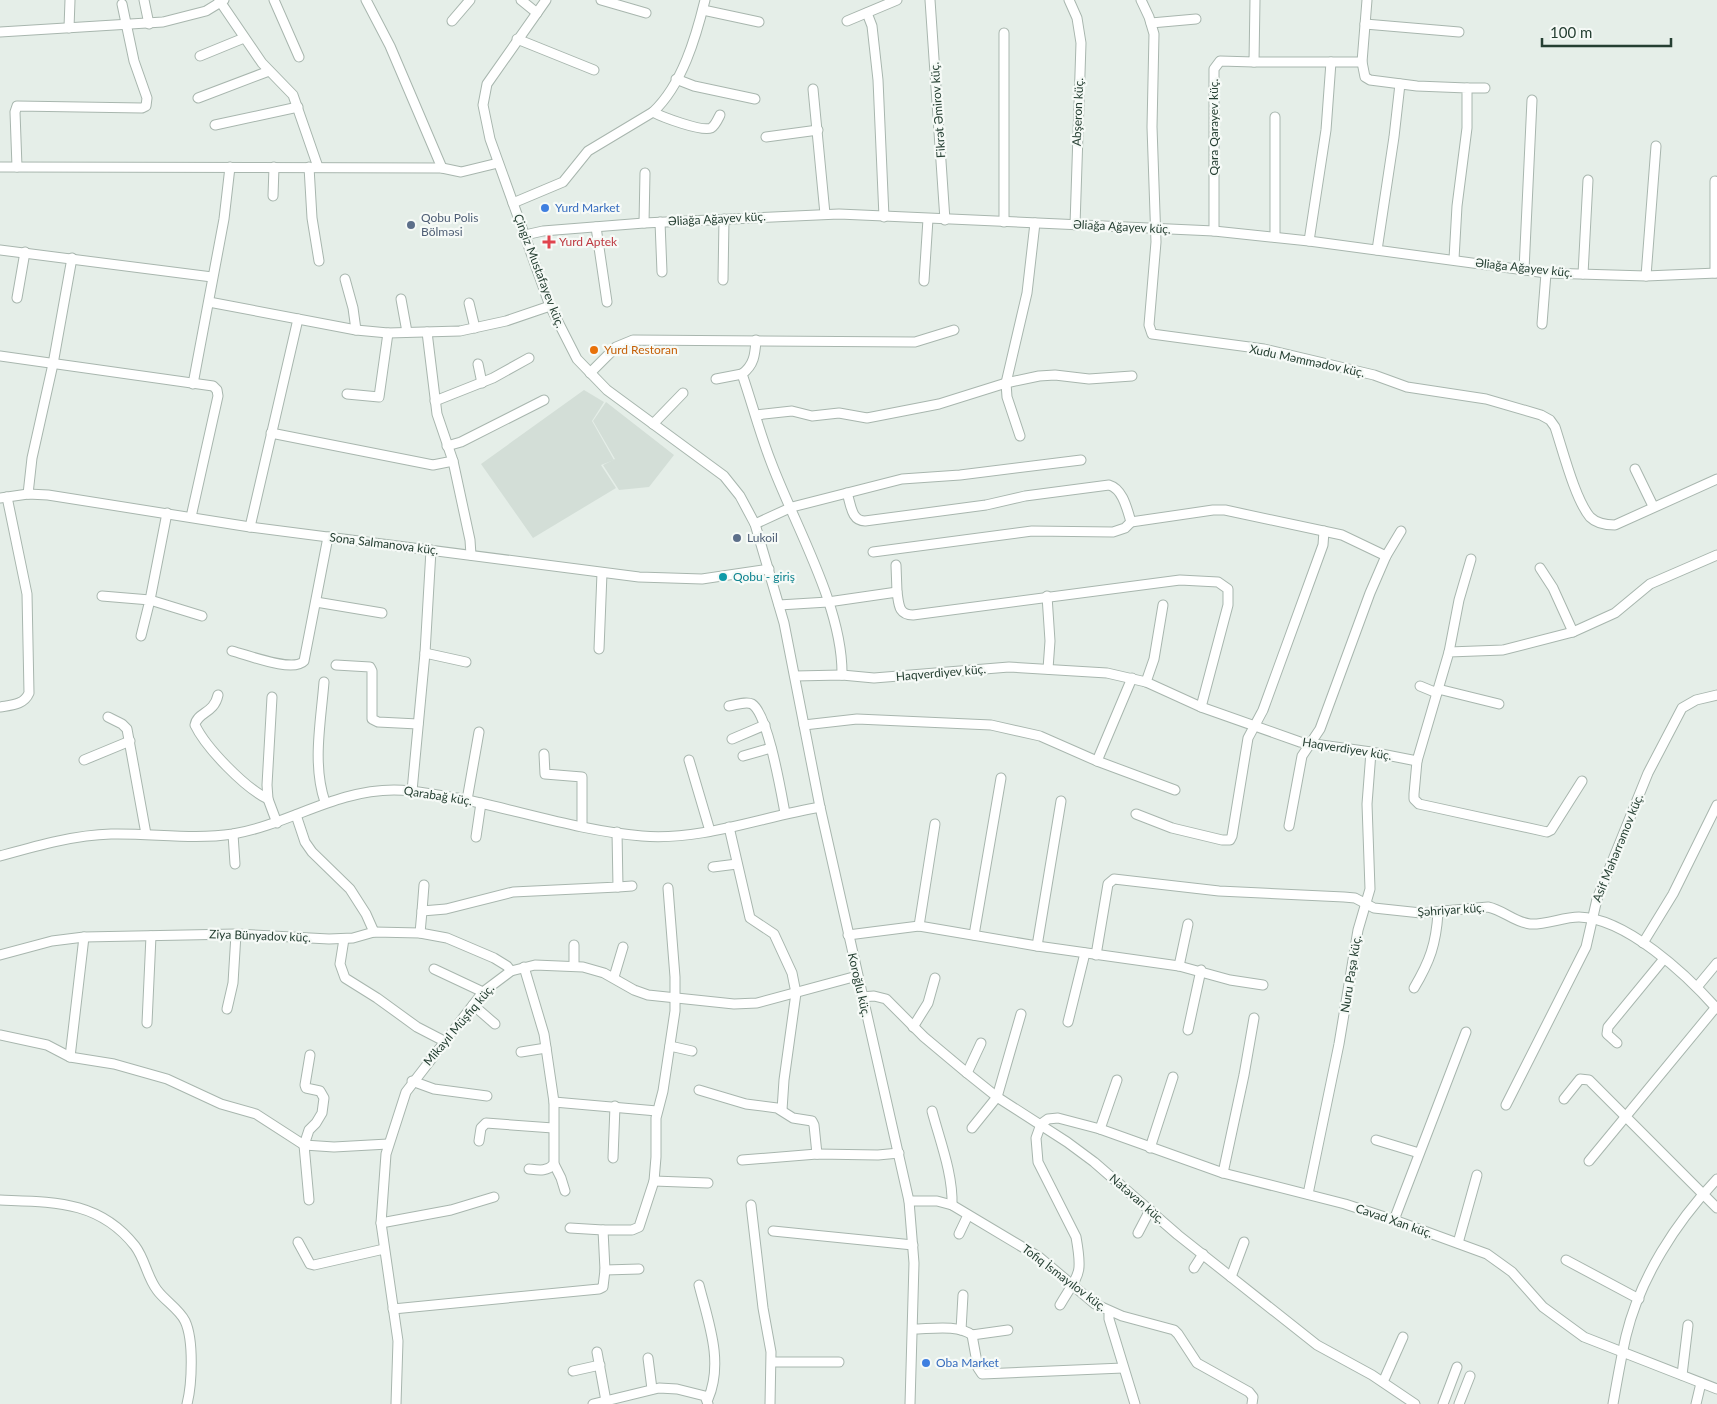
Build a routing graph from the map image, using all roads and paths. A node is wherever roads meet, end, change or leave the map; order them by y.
1 (70, 0) edge
2 (144, 0) edge
3 (274, 0) edge
4 (366, 0) edge
5 (470, 0) edge
6 (521, 0) edge
7 (546, 0) edge
8 (601, 0) edge
9 (705, 0) edge
10 (897, 0) edge
11 (930, 0) edge
12 (1069, 0) edge
13 (1141, 0) edge
14 (1254, 0) edge
15 (1367, 0) edge
16 (221, 1) edge
17 (122, 4) dead end
18 (703, 10) junction
19 (537, 13) junction
20 (867, 13) junction
21 (646, 14) dead end
22 (1196, 19) dead end
23 (452, 21) dead end
24 (759, 22) dead end
25 (847, 22) dead end
26 (1151, 23) junction
27 (149, 24) junction
28 (1365, 24) junction
29 (127, 26) junction
30 (69, 28) junction
31 (0, 32) edge
32 (1458, 32) dead end
33 (1004, 33) dead end
34 (244, 38) junction
35 (517, 39) junction
36 (200, 56) dead end
37 (299, 57) dead end
38 (1254, 62) junction
39 (1331, 62) junction
40 (1362, 62) junction
41 (594, 70) dead end
42 (269, 71) junction
43 (676, 79) junction
44 (1400, 84) junction
45 (1467, 88) junction
46 (1485, 88) dead end
47 (813, 89) dead end
48 (198, 98) dead end
49 (755, 99) dead end
50 (1532, 100) dead end
51 (298, 107) junction
52 (653, 112) junction
53 (720, 115) dead end
54 (1275, 117) dead end
55 (215, 125) dead end
56 (818, 130) junction
57 (766, 137) dead end
58 (1656, 146) dead end
59 (498, 163) junction
60 (0, 167) edge
61 (17, 167) junction
62 (230, 167) junction
63 (274, 167) junction
64 (314, 167) junction
65 (442, 168) junction
66 (645, 173) dead end
67 (1588, 180) dead end
68 (1715, 181) dead end
69 (274, 196) dead end
70 (513, 203) junction
71 (824, 214) junction
72 (884, 217) junction
73 (724, 218) junction
74 (928, 219) junction
75 (945, 220) junction
76 (660, 222) junction
77 (1004, 222) junction
78 (644, 223) junction
79 (1035, 223) junction
80 (1075, 225) junction
81 (596, 226) junction
82 (1156, 230) junction
83 (1214, 231) junction
84 (525, 234) junction
85 (1275, 237) junction
86 (1309, 241) junction
87 (0, 250) edge
88 (1377, 250) junction
89 (25, 252) junction
90 (72, 258) junction
91 (1454, 259) junction
92 (319, 260) dead end
93 (1524, 270) junction
94 (662, 272) dead end
95 (1546, 272) junction
96 (1716, 273) edge
97 (1583, 274) junction
98 (1646, 276) junction
99 (212, 277) junction
100 (345, 279) dead end
101 (723, 280) dead end
102 (924, 281) dead end
103 (17, 298) dead end
104 (401, 298) dead end
105 (209, 302) junction
106 (607, 302) dead end
107 (469, 303) dead end
108 (550, 306) junction
109 (298, 318) junction
110 (1542, 324) dead end
111 (475, 328) junction
112 (356, 330) junction
113 (954, 330) dead end
114 (407, 332) junction
115 (427, 332) junction
116 (388, 333) junction
117 (756, 340) junction
118 (0, 356) edge
119 (530, 358) dead end
120 (53, 364) junction
121 (478, 364) dead end
122 (590, 374) junction
123 (742, 374) junction
124 (1132, 376) dead end
125 (716, 379) dead end
126 (482, 383) junction
127 (1006, 383) junction
128 (194, 384) junction
129 (683, 393) dead end
130 (347, 394) dead end
131 (544, 400) dead end
132 (435, 401) junction
133 (756, 415) junction
134 (653, 424) junction
135 (271, 433) junction
136 (1020, 436) dead end
137 (447, 446) junction
138 (1081, 460) dead end
139 (453, 461) junction
140 (1635, 469) dead end
141 (1717, 480) edge
142 (847, 493) junction
143 (28, 494) junction
144 (4, 497) edge
145 (1653, 506) junction
146 (792, 507) junction
147 (167, 513) junction
148 (191, 517) junction
149 (1131, 522) junction
150 (755, 524) junction
151 (250, 527) junction
152 (1401, 531) dead end
153 (1324, 532) junction
154 (328, 537) junction
155 (431, 550) junction
156 (873, 552) dead end
157 (471, 555) junction
158 (1717, 555) edge
159 (1386, 556) junction
160 (1471, 559) dead end
161 (896, 565) dead end
162 (1540, 568) dead end
163 (769, 569) junction
164 (602, 573) junction
165 (897, 592) junction
166 (102, 596) dead end
167 (1047, 596) junction
168 (150, 600) junction
169 (316, 602) junction
170 (828, 602) junction
171 (779, 605) junction
172 (1163, 605) dead end
173 (382, 613) dead end
174 (202, 616) dead end
175 (1573, 632) junction
176 (141, 636) dead end
177 (599, 649) dead end
178 (232, 650) dead end
179 (1449, 652) junction
180 (425, 653) junction
181 (466, 662) dead end
182 (336, 665) dead end
183 (1048, 669) junction
184 (842, 675) junction
185 (795, 676) junction
186 (1132, 678) junction
187 (324, 682) dead end
188 (1146, 682) junction
189 (1420, 686) dead end
190 (1437, 691) junction
191 (218, 695) dead end
192 (1717, 695) edge
193 (272, 697) dead end
194 (1499, 704) dead end
195 (729, 706) dead end
196 (0, 707) edge
197 (1201, 707) junction
198 (108, 717) dead end
199 (418, 724) junction
200 (1254, 724) junction
201 (764, 725) junction
202 (804, 725) junction
203 (479, 732) dead end
204 (732, 739) dead end
205 (130, 741) junction
206 (1310, 744) junction
207 (771, 748) junction
208 (1371, 752) junction
209 (544, 754) dead end
210 (743, 756) dead end
211 (84, 760) dead end
212 (689, 760) dead end
213 (1098, 761) junction
214 (1417, 761) junction
215 (1001, 778) dead end
216 (1582, 781) dead end
217 (1175, 790) dead end
218 (412, 791) junction
219 (268, 799) junction
220 (467, 800) junction
221 (1061, 801) dead end
222 (325, 802) junction
223 (481, 803) junction
224 (1717, 805) edge
225 (820, 807) junction
226 (785, 813) junction
227 (1136, 814) dead end
228 (296, 815) junction
229 (277, 823) junction
230 (935, 824) dead end
231 (582, 826) junction
232 (1289, 826) dead end
233 (730, 827) junction
234 (710, 831) junction
235 (617, 832) junction
236 (146, 834) junction
237 (233, 834) junction
238 (476, 837) dead end
239 (0, 856) edge
240 (235, 864) dead end
241 (737, 864) junction
242 (714, 867) dead end
243 (424, 885) dead end
244 (632, 886) dead end
245 (618, 887) junction
246 (668, 888) dead end
247 (1366, 904) junction
248 (422, 911) junction
249 (1438, 913) junction
250 (1593, 920) junction
251 (1188, 924) dead end
252 (918, 926) junction
253 (374, 932) junction
254 (420, 933) junction
255 (236, 934) junction
256 (974, 935) junction
257 (151, 936) junction
258 (848, 936) junction
259 (84, 937) junction
260 (344, 939) junction
261 (1643, 943) junction
262 (574, 945) dead end
263 (623, 946) dead end
264 (1037, 946) junction
265 (1085, 953) junction
266 (0, 954) edge
267 (1096, 955) junction
268 (1664, 960) junction
269 (1717, 963) edge
270 (524, 966) junction
271 (574, 966) junction
272 (1179, 966) junction
273 (434, 969) dead end
274 (1201, 970) junction
275 (511, 971) junction
276 (857, 976) junction
277 (614, 977) junction
278 (935, 978) dead end
279 (1263, 985) dead end
280 (1697, 987) junction
281 (1414, 988) dead end
282 (483, 992) junction
283 (796, 993) junction
284 (862, 997) junction
285 (675, 1000) junction
286 (473, 1005) junction
287 (1716, 1008) edge
288 (227, 1009) dead end
289 (1021, 1014) dead end
290 (1254, 1018) dead end
291 (1068, 1022) dead end
292 (147, 1023) dead end
293 (495, 1024) dead end
294 (913, 1027) junction
295 (1188, 1030) dead end
296 (1466, 1032) dead end
297 (0, 1035) edge
298 (444, 1041) junction
299 (981, 1043) dead end
300 (1617, 1043) dead end
301 (670, 1046) junction
302 (546, 1048) junction
303 (692, 1051) dead end
304 (521, 1052) dead end
305 (310, 1055) dead end
306 (70, 1057) junction
307 (967, 1073) junction
308 (1173, 1077) dead end
309 (1117, 1080) dead end
310 (412, 1082) junction
311 (699, 1090) dead end
312 (486, 1096) dead end
313 (997, 1097) junction
314 (1564, 1100) dead end
315 (554, 1102) junction
316 (1506, 1105) dead end
317 (615, 1106) junction
318 (782, 1110) junction
319 (657, 1111) junction
320 (932, 1111) dead end
321 (1625, 1117) junction
322 (1041, 1124) junction
323 (553, 1128) junction
324 (972, 1128) dead end
325 (1100, 1130) junction
326 (1376, 1140) dead end
327 (479, 1142) dead end
328 (388, 1144) junction
329 (304, 1145) junction
330 (1150, 1148) junction
331 (899, 1153) junction
332 (1419, 1153) junction
333 (817, 1154) junction
334 (613, 1158) dead end
335 (742, 1160) dead end
336 (1589, 1161) dead end
337 (554, 1164) junction
338 (529, 1169) dead end
339 (1222, 1173) junction
340 (1477, 1175) dead end
341 (1717, 1179) edge
342 (654, 1181) junction
343 (708, 1183) dead end
344 (564, 1191) dead end
345 (1703, 1193) junction
346 (1308, 1194) junction
347 (494, 1197) dead end
348 (0, 1200) edge
349 (309, 1200) dead end
350 (908, 1201) junction
351 (952, 1205) junction
352 (751, 1206) dead end
353 (1717, 1208) edge
354 (1150, 1210) junction
355 (968, 1214) junction
356 (1394, 1220) junction
357 (381, 1223) junction
358 (570, 1228) dead end
359 (603, 1230) junction
360 (773, 1231) dead end
361 (1138, 1233) dead end
362 (959, 1234) dead end
363 (298, 1242) dead end
364 (1244, 1242) dead end
365 (1458, 1243) junction
366 (913, 1245) junction
367 (384, 1249) junction
368 (1203, 1254) junction
369 (1566, 1260) dead end
370 (1194, 1268) dead end
371 (605, 1270) junction
372 (639, 1270) dead end
373 (1231, 1277) junction
374 (1073, 1284) junction
375 (699, 1285) dead end
376 (963, 1295) dead end
377 (1638, 1299) junction
378 (1060, 1305) dead end
379 (393, 1309) junction
380 (1109, 1312) junction
381 (1688, 1324) dead end
382 (913, 1329) junction
383 (961, 1330) junction
384 (1008, 1330) dead end
385 (972, 1335) junction
386 (1403, 1337) dead end
387 (597, 1352) dead end
388 (1623, 1353) junction
389 (648, 1358) dead end
390 (772, 1362) junction
391 (839, 1362) dead end
392 (600, 1365) junction
393 (1457, 1367) dead end
394 (1123, 1368) junction
395 (573, 1371) dead end
396 (1682, 1375) junction
397 (1470, 1376) dead end
398 (1383, 1382) junction
399 (1701, 1382) junction
400 (652, 1389) junction
401 (1717, 1389) edge
402 (606, 1401) junction
403 (708, 1401) edge
404 (187, 1404) edge
405 (396, 1404) edge
406 (593, 1404) edge
407 (770, 1404) edge
408 (910, 1404) edge
409 (1135, 1404) edge
410 (1252, 1404) edge
411 (1415, 1404) edge
412 (1443, 1404) edge
413 (1459, 1404) edge
414 (1613, 1404) edge
415 (1696, 1404) edge

1 - 30 street
2 - 27 street
3 - 37 street
4 - 65 street
5 - 23 street
6 - 19 street
7 - 19 street, Çingiz Mustafayev küç.
8 - 21 street
9 - 18 street
10 - 20 street
11 - 75 street, Fikrət Əmirov küç.
12 - 80 street, Abşeron küç.
13 - 26 street, Xudu Məmmədov küç.
14 - 38 street
15 - 28 street
16 - 27 street
16 - 34 street
17 - 29 street
18 - 24 street
18 - 43 street
19 - 35 street, Çingiz Mustafayev küç.
20 - 25 street
20 - 72 street
22 - 26 street
26 - 82 street, Xudu Məmmədov küç.
27 - 29 street
28 - 32 street
28 - 40 street
29 - 30 street
29 - 61 street
30 - 31 street
33 - 77 street
34 - 36 street
34 - 42 street
35 - 41 street
35 - 59 street, Çingiz Mustafayev küç.
38 - 39 street
38 - 83 street, Qara Qarayev küç.
39 - 40 street
39 - 86 street
40 - 44 street
42 - 48 street
42 - 51 street
43 - 49 street
43 - 52 street
44 - 45 street
44 - 88 street
45 - 46 street
45 - 91 street
47 - 56 street
50 - 93 street
51 - 55 street
51 - 64 street
52 - 53 street
52 - 70 street
54 - 85 street
56 - 57 street
56 - 71 street
58 - 98 street
59 - 65 street
59 - 70 street, Çingiz Mustafayev küç.
60 - 61 street
61 - 62 street
62 - 63 street
62 - 99 street
63 - 64 street
63 - 69 street
64 - 65 street
64 - 92 street
66 - 78 street
67 - 97 street
68 - 96 street
70 - 84 street, Çingiz Mustafayev küç.
71 - 72 street, Əliağa Ağayev küç.
71 - 73 street, Əliağa Ağayev küç.
72 - 74 street, Əliağa Ağayev küç.
73 - 76 street, Əliağa Ağayev küç.
73 - 101 street
74 - 75 street, Əliağa Ağayev küç.
74 - 102 street
75 - 77 street, Əliağa Ağayev küç.
76 - 78 street, Əliağa Ağayev küç.
76 - 94 street
77 - 79 street, Əliağa Ağayev küç.
78 - 81 street, Əliağa Ağayev küç.
79 - 80 street, Əliağa Ağayev küç.
79 - 127 street
80 - 82 street, Əliağa Ağayev küç.
81 - 84 street, Əliağa Ağayev küç.
81 - 106 street
82 - 83 street, Əliağa Ağayev küç.
82 - 145 street, Xudu Məmmədov küç.
83 - 85 street, Əliağa Ağayev küç.
84 - 108 street, Çingiz Mustafayev küç.
85 - 86 street, Əliağa Ağayev küç.
86 - 88 street, Əliağa Ağayev küç.
87 - 89 street
88 - 91 street, Əliağa Ağayev küç.
89 - 90 street
89 - 103 street
90 - 99 street
90 - 120 street
91 - 93 street, Əliağa Ağayev küç.
93 - 95 street, Əliağa Ağayev küç.
95 - 97 street, Əliağa Ağayev küç.
95 - 110 street
96 - 98 street, Əliağa Ağayev küç.
97 - 98 street, Əliağa Ağayev küç.
99 - 105 street
100 - 112 street
104 - 114 street
105 - 109 street
105 - 128 street
107 - 111 street
108 - 111 street
108 - 122 street, Çingiz Mustafayev küç.
109 - 112 street
109 - 135 street
111 - 115 street
112 - 116 street
113 - 117 street
114 - 115 street
114 - 116 street
115 - 132 street
116 - 130 street
117 - 122 street
117 - 123 street
118 - 120 street
119 - 126 street
120 - 128 street
120 - 143 street
121 - 126 street
122 - 134 street, Çingiz Mustafayev küç.
123 - 125 street
123 - 133 street
124 - 127 street
126 - 132 street
127 - 133 street
127 - 136 street
128 - 148 street
129 - 134 street
131 - 137 street
132 - 137 street
133 - 146 street
134 - 150 street, Çingiz Mustafayev küç.
135 - 139 street
135 - 151 street
137 - 139 street
138 - 142 street
139 - 157 street
140 - 145 street
141 - 145 street, Xudu Məmmədov küç.
142 - 146 street
142 - 149 street
143 - 144 street, Sona Salmanova küç.
143 - 147 street, Sona Salmanova küç.
144 - 196 street
146 - 150 street
146 - 170 street
147 - 148 street, Sona Salmanova küç.
147 - 168 street
148 - 151 street, Sona Salmanova küç.
149 - 153 street
149 - 156 street
150 - 163 street, Çingiz Mustafayev küç.
151 - 154 street, Sona Salmanova küç.
152 - 159 street
153 - 159 street
153 - 200 street
154 - 155 street, Sona Salmanova küç.
154 - 169 street
155 - 157 street, Sona Salmanova küç.
155 - 180 street
157 - 164 street, Sona Salmanova küç.
158 - 175 street
159 - 206 street
160 - 179 street
161 - 165 street
162 - 175 street
163 - 164 street, Sona Salmanova küç.
163 - 171 street, Koroğlu küç.
164 - 177 street
165 - 167 street
165 - 170 street
166 - 168 street
167 - 183 street
167 - 197 street
168 - 174 street
168 - 176 street
169 - 173 street
169 - 178 street
170 - 171 street
170 - 184 street
171 - 185 street, Koroğlu küç.
172 - 188 street
175 - 179 street
179 - 190 street
180 - 181 street
180 - 199 street
182 - 199 street
183 - 184 street, Haqverdiyev küç.
183 - 186 street, Haqverdiyev küç.
184 - 185 street, Haqverdiyev küç.
185 - 202 street, Koroğlu küç.
186 - 188 street, Haqverdiyev küç.
186 - 213 street
187 - 222 street
188 - 197 street, Haqverdiyev küç.
189 - 190 street
190 - 194 street
190 - 214 street
191 - 219 street
192 - 250 street, Asif Məhərrəmov küç.
193 - 219 street
195 - 201 street
197 - 200 street, Haqverdiyev küç.
198 - 205 street
199 - 218 street
200 - 206 street, Haqverdiyev küç.
200 - 227 street
201 - 204 street
201 - 207 street
202 - 213 street
202 - 225 street, Koroğlu küç.
203 - 220 street
205 - 211 street
205 - 236 street
206 - 208 street, Haqverdiyev küç.
206 - 232 street
207 - 210 street
207 - 226 street
208 - 214 street, Haqverdiyev küç.
208 - 247 street, Nuru Paşa küç.
209 - 231 street
212 - 234 street
213 - 217 street
214 - 216 street
215 - 256 street
218 - 220 street, Qarabağ küç.
218 - 222 street, Qarabağ küç.
219 - 229 street
220 - 223 street, Qarabağ küç.
221 - 264 street
222 - 228 street, Qarabağ küç.
223 - 231 street, Qarabağ küç.
223 - 238 street
224 - 261 street
225 - 226 street, Qarabağ küç.
225 - 258 street, Koroğlu küç.
226 - 233 street, Qarabağ küç.
228 - 229 street, Qarabağ küç.
228 - 253 street
229 - 237 street, Qarabağ küç.
230 - 252 street
231 - 235 street, Qarabağ küç.
233 - 234 street, Qarabağ küç.
233 - 241 street
234 - 235 street, Qarabağ küç.
235 - 245 street
236 - 237 street, Qarabağ küç.
236 - 239 street, Qarabağ küç.
237 - 240 street
241 - 242 street
241 - 283 street
243 - 248 street
244 - 245 street
245 - 248 street
246 - 285 street
247 - 249 street, Şəhriyar küç.
247 - 267 street, Şəhriyar küç.
247 - 346 street, Nuru Paşa küç.
248 - 254 street
249 - 250 street, Şəhriyar küç.
249 - 281 street
250 - 261 street, Şəhriyar küç.
250 - 316 street, Asif Məhərrəmov küç.
251 - 272 street
252 - 256 street
252 - 258 street
253 - 254 street, Ziya Bünyadov küç.
253 - 260 street, Ziya Bünyadov küç.
254 - 275 street, Ziya Bünyadov küç.
255 - 257 street, Ziya Bünyadov küç.
255 - 260 street, Ziya Bünyadov küç.
255 - 288 street
256 - 264 street
257 - 259 street, Ziya Bünyadov küç.
257 - 292 street
258 - 276 street, Koroğlu küç.
259 - 266 street, Ziya Bünyadov küç.
259 - 306 street
260 - 298 street
261 - 268 street, Şəhriyar küç.
262 - 271 street
263 - 277 street
264 - 265 street
265 - 267 street
265 - 291 street
267 - 272 street
268 - 280 street, Şəhriyar küç.
268 - 300 street
269 - 280 street
270 - 271 street, Mikayıl Müşfiq küç.
270 - 275 street, Mikayıl Müşfiq küç.
270 - 302 street
271 - 277 street, Mikayıl Müşfiq küç.
272 - 274 street
273 - 282 street
274 - 279 street
274 - 295 street
275 - 282 street, Mikayıl Müşfiq küç.
276 - 283 street, Mikayıl Müşfiq küç.
276 - 284 street, Koroğlu küç.
277 - 285 street, Mikayıl Müşfiq küç.
278 - 294 street
280 - 287 street, Şəhriyar küç.
282 - 286 street, Mikayıl Müşfiq küç.
283 - 285 street, Mikayıl Müşfiq küç.
283 - 318 street
284 - 294 street, Natəvan küç.
284 - 331 street, Koroğlu küç.
285 - 301 street
286 - 293 street
286 - 298 street, Mikayıl Müşfiq küç.
287 - 321 street
289 - 313 street
290 - 339 street
294 - 307 street, Natəvan küç.
296 - 332 street
297 - 306 street
298 - 310 street, Mikayıl Müşfiq küç.
299 - 307 street
301 - 303 street
301 - 319 street
302 - 304 street
302 - 315 street
305 - 329 street
306 - 329 street
307 - 313 street, Natəvan küç.
308 - 330 street
309 - 325 street
310 - 312 street
310 - 328 street, Mikayıl Müşfiq küç.
311 - 318 street
313 - 322 street, Natəvan küç.
313 - 324 street
314 - 321 street
315 - 317 street
315 - 323 street
317 - 319 street
317 - 334 street
318 - 333 street
319 - 342 street
320 - 351 street
321 - 336 street
321 - 345 street
322 - 325 street, Cavad Xan küç.
322 - 354 street, Natəvan küç.
322 - 374 street
323 - 327 street
323 - 337 street
325 - 330 street, Cavad Xan küç.
326 - 332 street
328 - 329 street
328 - 357 street, Mikayıl Müşfiq küç.
329 - 349 street
330 - 339 street, Cavad Xan küç.
331 - 333 street
331 - 350 street, Koroğlu küç.
332 - 356 street
333 - 335 street
337 - 338 street
337 - 344 street
339 - 346 street, Cavad Xan küç.
340 - 365 street
341 - 345 street
342 - 343 street
342 - 359 street
345 - 353 street
345 - 377 street
346 - 356 street, Cavad Xan küç.
347 - 357 street
348 - 404 street
350 - 351 street, Tofiq İsmayılov küç.
350 - 366 street, Koroğlu küç.
351 - 355 street, Tofiq İsmayılov küç.
352 - 390 street
354 - 361 street
354 - 368 street, Natəvan küç.
355 - 362 street
355 - 374 street, Tofiq İsmayılov küç.
356 - 365 street, Cavad Xan küç.
357 - 367 street, Mikayıl Müşfiq küç.
358 - 359 street
359 - 371 street
360 - 366 street
363 - 367 street
364 - 373 street
365 - 388 street, Cavad Xan küç.
366 - 382 street, Koroğlu küç.
367 - 379 street, Mikayıl Müşfiq küç.
368 - 370 street
368 - 373 street, Natəvan küç.
369 - 377 street
371 - 372 street
371 - 379 street
373 - 398 street, Natəvan küç.
374 - 378 street
374 - 380 street, Tofiq İsmayılov küç.
375 - 403 street
376 - 383 street
377 - 388 street
379 - 405 street, Mikayıl Müşfiq küç.
380 - 394 street
380 - 410 street, Tofiq İsmayılov küç.
381 - 396 street
382 - 383 street
382 - 408 street, Koroğlu küç.
383 - 385 street
384 - 385 street
385 - 394 street
386 - 398 street
387 - 392 street
388 - 396 street, Cavad Xan küç.
388 - 414 street
389 - 400 street
390 - 391 street
390 - 407 street
392 - 395 street
392 - 402 street
393 - 412 street
394 - 409 street
396 - 399 street, Cavad Xan küç.
397 - 413 street
398 - 411 street, Natəvan küç.
399 - 401 street, Cavad Xan küç.
399 - 415 street
400 - 402 street
400 - 403 street
402 - 406 street

